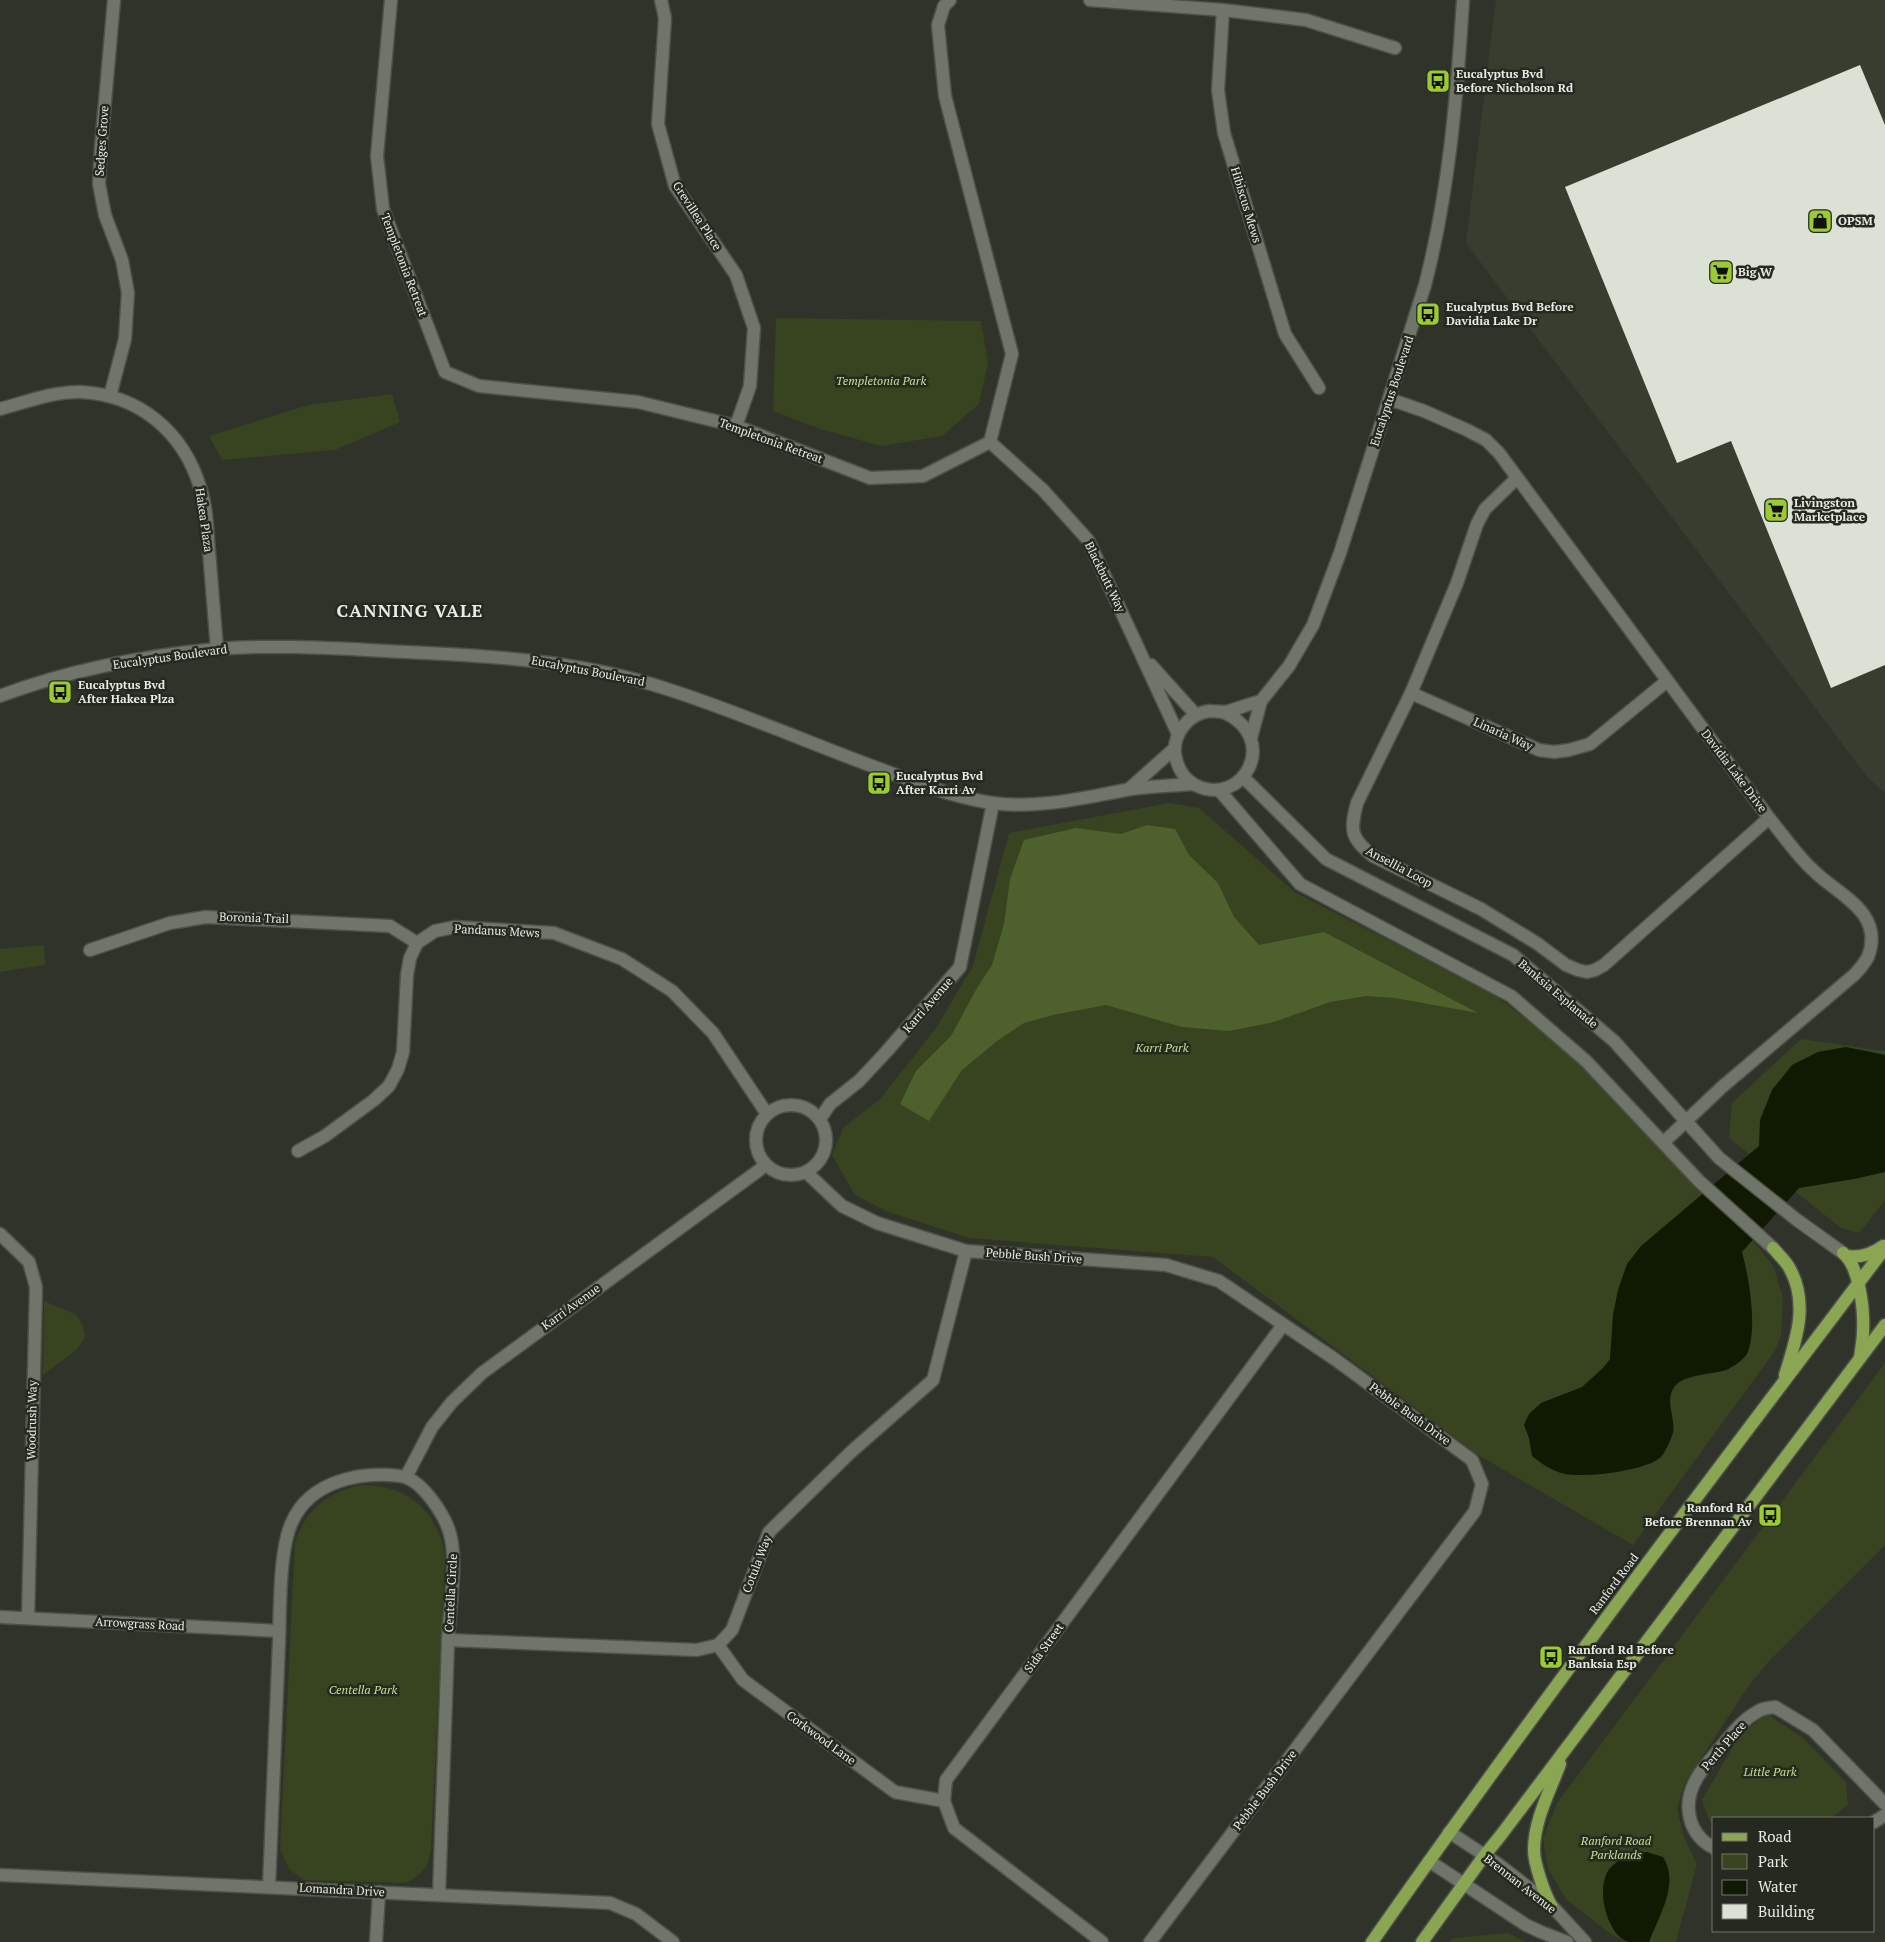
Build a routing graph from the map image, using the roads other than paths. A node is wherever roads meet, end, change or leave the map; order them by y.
1 (114, 0) edge
2 (391, 0) edge
3 (661, 0) edge
4 (950, 0) edge
5 (1090, 0) edge
6 (1463, 0) edge
7 (1223, 10) junction
8 (1395, 48) dead end
9 (1319, 388) dead end
10 (110, 396) junction
11 (1389, 399) junction
12 (0, 409) edge
13 (736, 426) junction
14 (990, 442) junction
15 (1517, 478) junction
16 (217, 649) junction
17 (1144, 658) junction
18 (1667, 680) junction
19 (1411, 693) junction
20 (0, 696) edge
21 (1261, 701) junction
22 (1223, 712) junction
23 (1196, 715) junction
24 (1178, 734) junction
25 (1251, 738) junction
26 (1174, 748) junction
27 (1243, 777) junction
28 (1193, 784) junction
29 (1129, 789) junction
30 (1220, 790) junction
31 (993, 803) junction
32 (1769, 818) junction
33 (417, 943) junction
34 (90, 950) dead end
35 (767, 1114) junction
36 (820, 1119) junction
37 (1685, 1122) junction
38 (1664, 1142) junction
39 (298, 1151) dead end
40 (766, 1165) junction
41 (806, 1172) junction
42 (0, 1234) edge
43 (1885, 1247) edge
44 (1773, 1248) joint
45 (966, 1251) junction
46 (1844, 1255) junction
47 (1858, 1284) junction
48 (1283, 1325) junction
49 (1885, 1325) edge
50 (1859, 1359) junction
51 (1782, 1385) junction
52 (406, 1476) junction
53 (0, 1617) edge
54 (28, 1618) junction
55 (279, 1631) junction
56 (448, 1640) junction
57 (718, 1645) junction
58 (1564, 1752) junction
59 (944, 1801) junction
60 (1885, 1804) edge
61 (1449, 1832) junction
62 (1712, 1847) edge
63 (1484, 1856) junction
64 (1429, 1861) junction
65 (0, 1875) edge
66 (1464, 1884) junction
67 (269, 1887) junction
68 (379, 1892) junction
69 (439, 1895) junction
70 (1551, 1905) junction
71 (376, 1942) edge
72 (673, 1942) edge
73 (1102, 1942) edge
74 (1150, 1942) edge
75 (1372, 1942) edge
76 (1422, 1942) edge
77 (1567, 1942) edge
78 (1585, 1942) edge

1 - 10 street, Sedges Grove
2 - 13 street, Templetonia Retreat
3 - 13 street, Grevillea Place
4 - 14 street
5 - 7 street
6 - 11 street, Eucalyptus Boulevard
7 - 8 street
7 - 9 street, Hibiscus Mews
10 - 12 street, Hakea Plaza
10 - 16 street, Hakea Plaza
11 - 15 street, Davidia Lake Drive
11 - 21 street, Eucalyptus Boulevard
13 - 14 street, Templetonia Retreat
14 - 17 street, Blackbutt Way
15 - 18 street, Davidia Lake Drive
15 - 19 street, Ansellia Loop
16 - 20 street, Eucalyptus Boulevard
16 - 31 street, Eucalyptus Boulevard
17 - 23 street, Blackbutt Way
17 - 24 street, Blackbutt Way
18 - 19 street, Linaria Way
18 - 32 street, Davidia Lake Drive
19 - 32 street, Ansellia Loop
21 - 22 street
21 - 25 street, Eucalyptus Boulevard
22 - 23 street
22 - 25 street
23 - 24 street
24 - 26 street
25 - 27 street, Eucalyptus Boulevard
26 - 28 street
26 - 29 street
27 - 30 street
27 - 37 street, Banksia Esplanade
28 - 29 street, Eucalyptus Boulevard
28 - 30 street, Eucalyptus Boulevard
29 - 31 street, Eucalyptus Boulevard
30 - 38 street
31 - 36 street, Karri Avenue
32 - 37 street, Davidia Lake Drive
33 - 34 street, Boronia Trail
33 - 35 street, Pandanus Mews
33 - 39 street
35 - 36 street
35 - 40 street
36 - 41 street
37 - 38 street, Davidia Lake Drive
37 - 46 street, Banksia Esplanade
38 - 44 street
40 - 41 street
40 - 52 street, Karri Avenue
41 - 45 street, Pebble Bush Drive
42 - 54 street, Woodrush Way
43 - 46 main road
43 - 47 main road, Ranford Road
44 - 51 main road
45 - 48 street, Pebble Bush Drive
45 - 57 street, Cotula Way
46 - 47 main road
47 - 50 main road
47 - 51 main road, Ranford Road
48 - 59 street, Sida Street
48 - 74 street, Pebble Bush Drive
49 - 50 main road
50 - 58 main road
51 - 61 main road, Ranford Road
52 - 55 street
52 - 56 street, Centella Circle
53 - 54 street, Arrowgrass Road
54 - 55 street, Arrowgrass Road
55 - 67 street
56 - 57 street
56 - 69 street, Centella Circle
57 - 59 street, Corkwood Lane
58 - 63 main road
58 - 70 main road
59 - 73 street
60 - 62 street, Perth Place
61 - 63 street, Brennan Avenue
61 - 64 main road, Ranford Road
63 - 66 main road
63 - 70 street, Brennan Avenue
64 - 66 street, Brennan Avenue
64 - 75 main road, Ranford Road
65 - 67 street, Lomandra Drive
66 - 76 main road
66 - 77 street, Brennan Avenue
67 - 68 street, Lomandra Drive
68 - 69 street, Lomandra Drive
68 - 71 street
69 - 72 street, Lomandra Drive
70 - 78 street, Brennan Avenue

